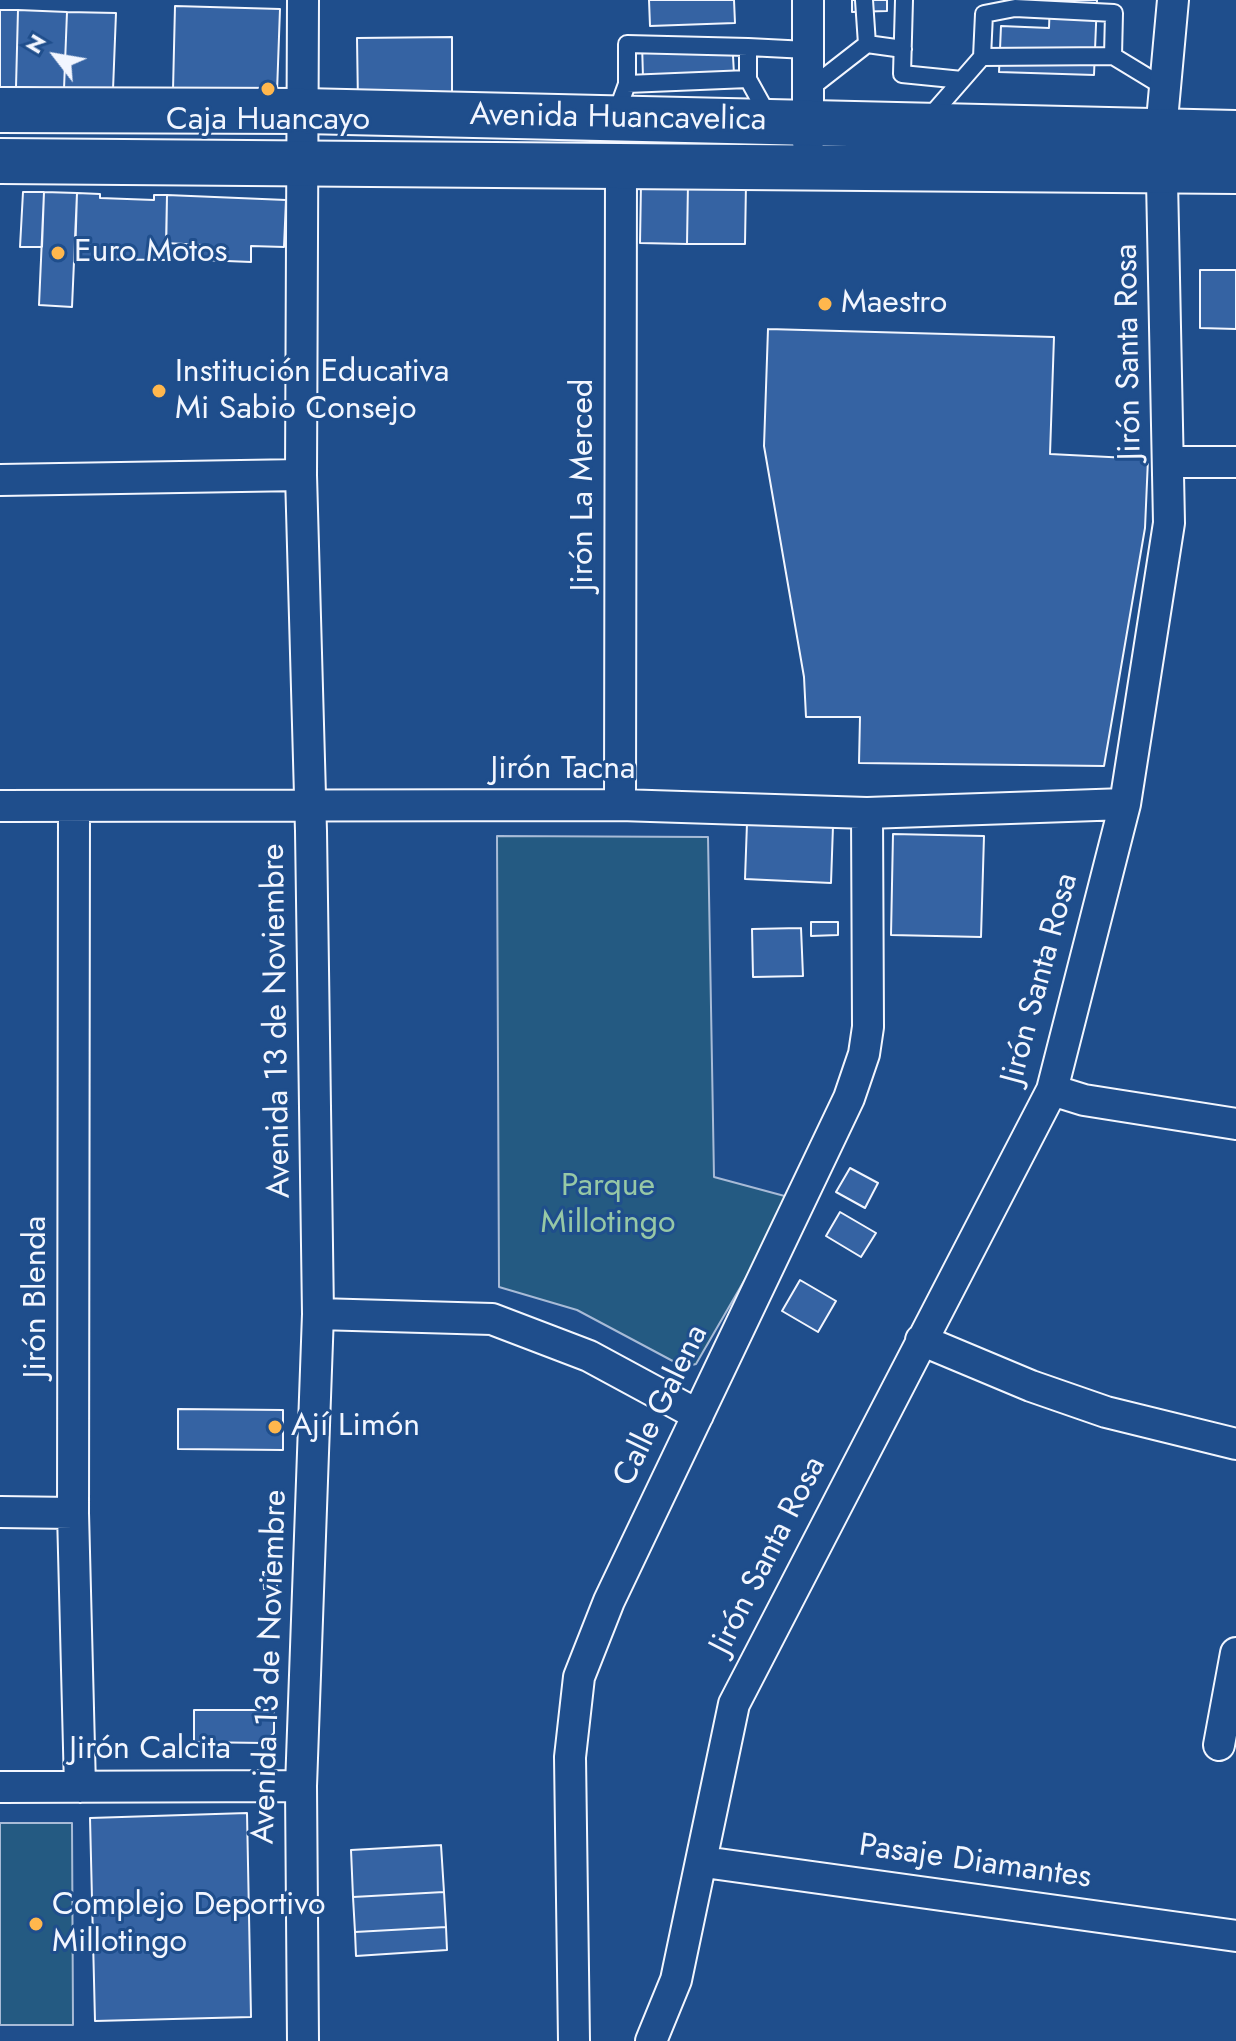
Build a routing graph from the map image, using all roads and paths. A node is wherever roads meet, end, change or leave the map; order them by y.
1 (303, 0) edge
2 (808, 0) edge
3 (864, 0) edge
4 (904, 0) edge
5 (1173, 0) edge
6 (867, 44) junction
7 (748, 47) junction
8 (903, 49) junction
9 (807, 50) junction
10 (1113, 56) junction
11 (982, 57) junction
12 (748, 79) junction
13 (962, 80) junction
14 (1164, 87) junction
15 (620, 101) junction
16 (0, 110) edge
17 (304, 111) junction
18 (796, 112) junction
19 (923, 126) junction
20 (1236, 133) edge
21 (1161, 150) junction
22 (0, 161) edge
23 (304, 163) junction
24 (621, 165) junction
25 (808, 166) junction
26 (1236, 171) edge
27 (1168, 462) junction
28 (1236, 462) edge
29 (301, 475) junction
30 (0, 480) edge
31 (1125, 804) junction
32 (620, 805) junction
33 (0, 806) edge
34 (309, 806) junction
35 (74, 808) junction
36 (867, 813) junction
37 (1052, 1090) junction
38 (1236, 1124) edge
39 (318, 1314) junction
40 (921, 1340) junction
41 (698, 1415) junction
42 (1236, 1444) edge
43 (0, 1512) edge
44 (73, 1513) junction
45 (1236, 1653) edge
46 (1219, 1745) dead end
47 (301, 1786) junction
48 (0, 1787) edge
49 (80, 1787) junction
50 (704, 1862) junction
51 (1236, 1936) edge
52 (303, 2041) edge
53 (574, 2041) edge
54 (651, 2041) edge

1 - 17 street, Avenida 13 de Noviembre
2 - 9 street
3 - 6 lane
4 - 8 lane
5 - 14 street, Jirón Santa Rosa
6 - 8 lane
6 - 18 lane
7 - 9 lane
7 - 12 lane
7 - 15 lane
8 - 13 lane
9 - 18 street
10 - 11 lane
10 - 11 lane
10 - 14 lane
11 - 13 lane
12 - 15 lane
12 - 18 lane
13 - 19 lane
14 - 21 street, Jirón Santa Rosa
15 - 17 highway, Avenida Huancavelica
15 - 18 highway, Avenida Huancavelica
16 - 17 highway, Avenida Huancavelica
17 - 23 street, Avenida 13 de Noviembre
18 - 19 highway, Avenida Huancavelica
18 - 25 street
19 - 21 highway, Avenida Huancavelica
20 - 21 highway, Avenida Huancavelica
21 - 25 highway, Avenida Huancavelica
21 - 26 highway, Avenida Huancavelica
21 - 27 street, Jirón Santa Rosa
22 - 23 highway, Avenida Huancavelica
23 - 24 highway, Avenida Huancavelica
23 - 29 street, Avenida 13 de Noviembre
24 - 25 highway, Avenida Huancavelica
24 - 32 street, Jirón La Merced
27 - 28 street
27 - 31 street, Jirón Santa Rosa
29 - 30 street
29 - 34 street, Avenida 13 de Noviembre
31 - 36 street, Jirón Tacna
31 - 37 street, Jirón Santa Rosa
32 - 34 street, Jirón Tacna
32 - 36 street, Jirón Tacna
33 - 35 street, Jirón Tacna
34 - 35 street, Jirón Tacna
34 - 39 street, Avenida 13 de Noviembre
35 - 44 street, Jirón Blenda
36 - 41 street, Calle Galena
37 - 38 street
37 - 40 street, Jirón Santa Rosa
39 - 41 street
39 - 47 street, Avenida 13 de Noviembre
40 - 42 street
40 - 50 street, Jirón Santa Rosa
41 - 53 street, Calle Galena
43 - 44 street
44 - 49 street, Jirón Blenda
45 - 46 street
47 - 49 street, Jirón Calcita
47 - 52 street, Avenida 13 de Noviembre
48 - 49 street, Jirón Calcita
50 - 51 street, Pasaje Diamantes
50 - 54 street, Jirón Santa Rosa

